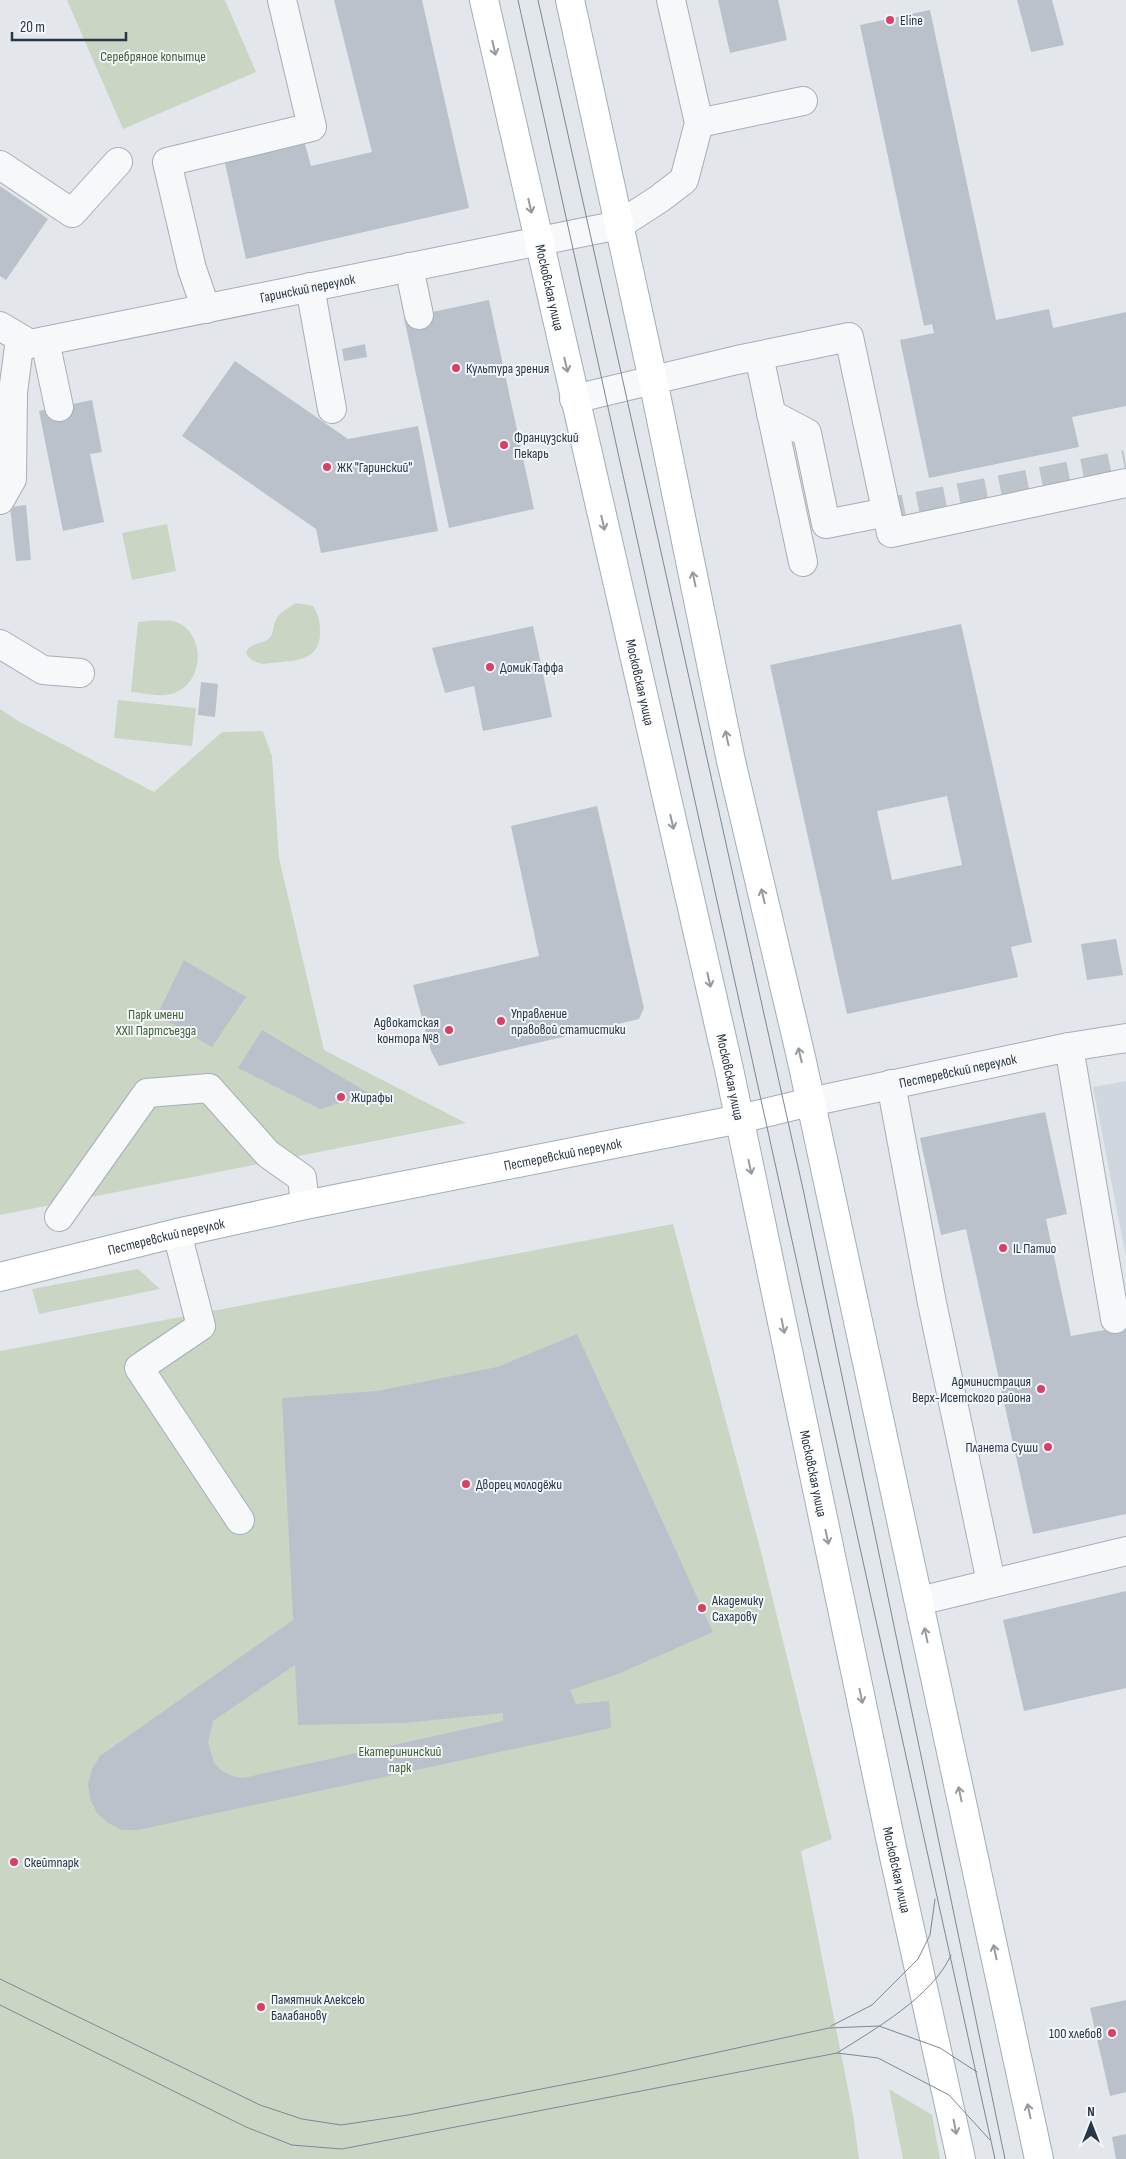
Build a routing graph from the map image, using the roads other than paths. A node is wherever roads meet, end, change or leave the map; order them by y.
1 (282, 0) edge
2 (484, 0) edge
3 (570, 0) edge
4 (671, 0) edge
5 (803, 101) dead end
6 (699, 123) junction
7 (118, 162) dead end
8 (0, 165) edge
9 (619, 225) junction
10 (538, 241) junction
11 (409, 267) junction
12 (310, 287) junction
13 (206, 309) junction
14 (419, 315) dead end
15 (22, 336) edge
16 (759, 356) junction
17 (652, 380) junction
18 (574, 399) junction
19 (59, 407) dead end
20 (332, 409) dead end
21 (771, 414) junction
22 (1126, 483) edge
23 (0, 500) edge
24 (877, 514) tunnel mouth
25 (803, 562) dead end
26 (0, 644) edge
27 (80, 673) dead end
28 (1126, 1038) edge
29 (1069, 1047) junction
30 (891, 1084) junction
31 (810, 1102) junction
32 (740, 1120) junction
33 (305, 1205) junction
34 (59, 1218) dead end
35 (177, 1233) junction
36 (0, 1277) edge
37 (1115, 1319) dead end
38 (240, 1520) dead end
39 (1126, 1551) edge
40 (991, 1582) junction
41 (919, 1601) junction
42 (961, 2159) edge
43 (1039, 2159) edge

1 - 13 street
2 -> 10 main road, Московская улица
3 - 9 main road
4 - 6 street
5 - 6 street
6 - 9 street
7 - 8 street
9 - 10 street, Гаринский переулок
9 - 17 main road
10 - 11 street, Гаринский переулок
10 -> 18 main road, Московская улица
11 - 12 street, Гаринский переулок
11 - 14 street
12 - 13 street, Гаринский переулок
12 - 20 street
13 - 15 street, Гаринский переулок
15 - 19 street
15 - 23 street
16 - 17 street
16 - 21 street
16 - 22 street
17 - 18 street
31 -> 17 main road
18 -> 32 main road, Московская улица
21 - 24 street
21 - 25 street
26 - 27 street
28 - 29 street, Пестеревский переулок
29 - 30 street, Пестеревский переулок
29 - 37 street
30 - 31 street, Пестеревский переулок
30 - 40 street
31 - 32 main road, Пестеревский переулок
31 - 41 main road
32 - 33 main road, Пестеревский переулок
32 -> 42 main road, Московская улица
33 - 34 street
33 - 35 main road, Пестеревский переулок
35 - 36 main road, Пестеревский переулок
35 - 38 street
39 - 40 street
40 - 41 street
43 -> 41 main road

